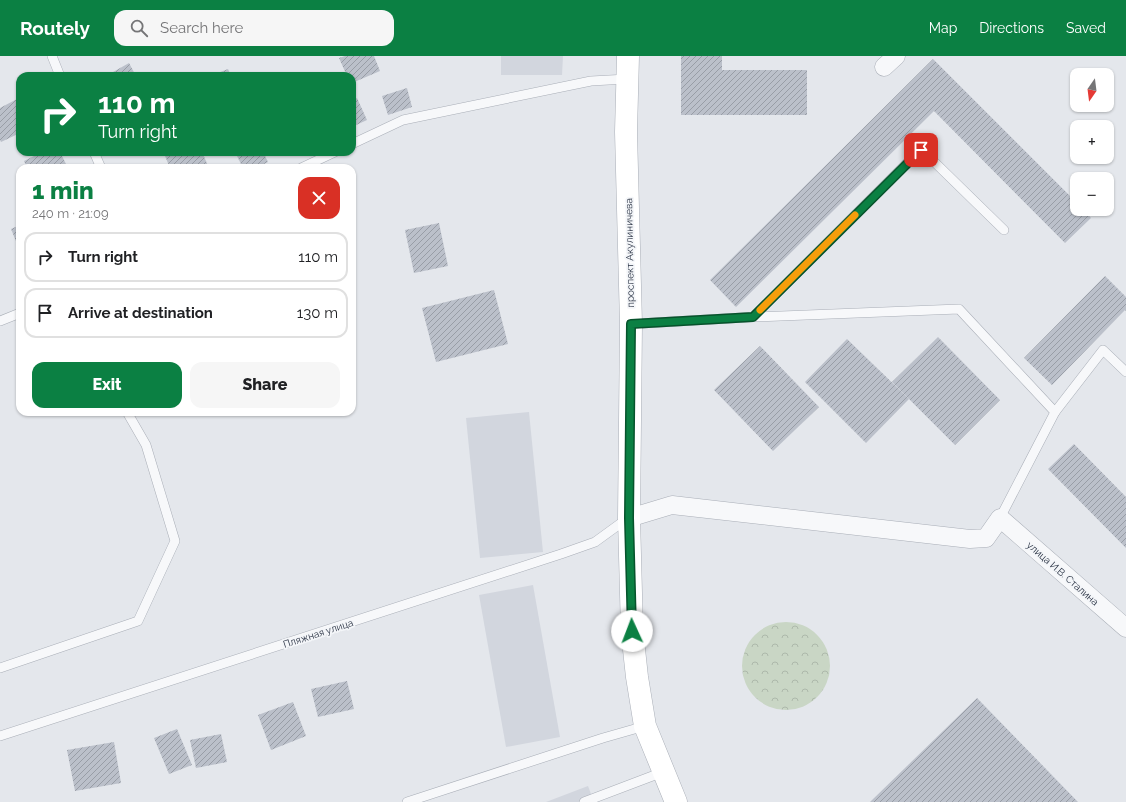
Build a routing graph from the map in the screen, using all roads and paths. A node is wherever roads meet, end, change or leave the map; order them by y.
1 (52, 56) edge
2 (628, 56) edge
3 (58, 72) edge
4 (627, 79) junction
5 (356, 142) edge
6 (326, 156) edge
7 (310, 164) edge
8 (1004, 230) dead end
9 (16, 314) edge
10 (753, 317) junction
11 (0, 322) edge
12 (631, 324) junction
13 (1126, 372) edge
14 (1055, 412) junction
15 (129, 416) edge
16 (629, 518) junction
17 (1000, 518) junction
18 (1126, 628) edge
19 (0, 668) edge
20 (645, 726) junction
21 (0, 736) edge
22 (663, 772) junction
23 (407, 802) edge
24 (584, 802) edge
25 (676, 802) edge

1 - 3 lane
2 - 4 main road, проспект Акулиничева
4 - 5 lane
4 - 12 main road, проспект Акулиничева
6 - 7 lane
8 - 10 lane
9 - 11 lane
10 - 12 lane
10 - 14 lane
12 - 16 main road, проспект Акулиничева
13 - 14 lane
14 - 17 lane
15 - 19 lane
16 - 17 street
16 - 20 main road, проспект Акулиничева
16 - 21 lane, Пляжная улица
17 - 18 street, улица И.В. Сталина
20 - 22 main road, проспект Акулиничева
20 - 23 lane
22 - 24 lane
22 - 25 main road, проспект Акулиничева

